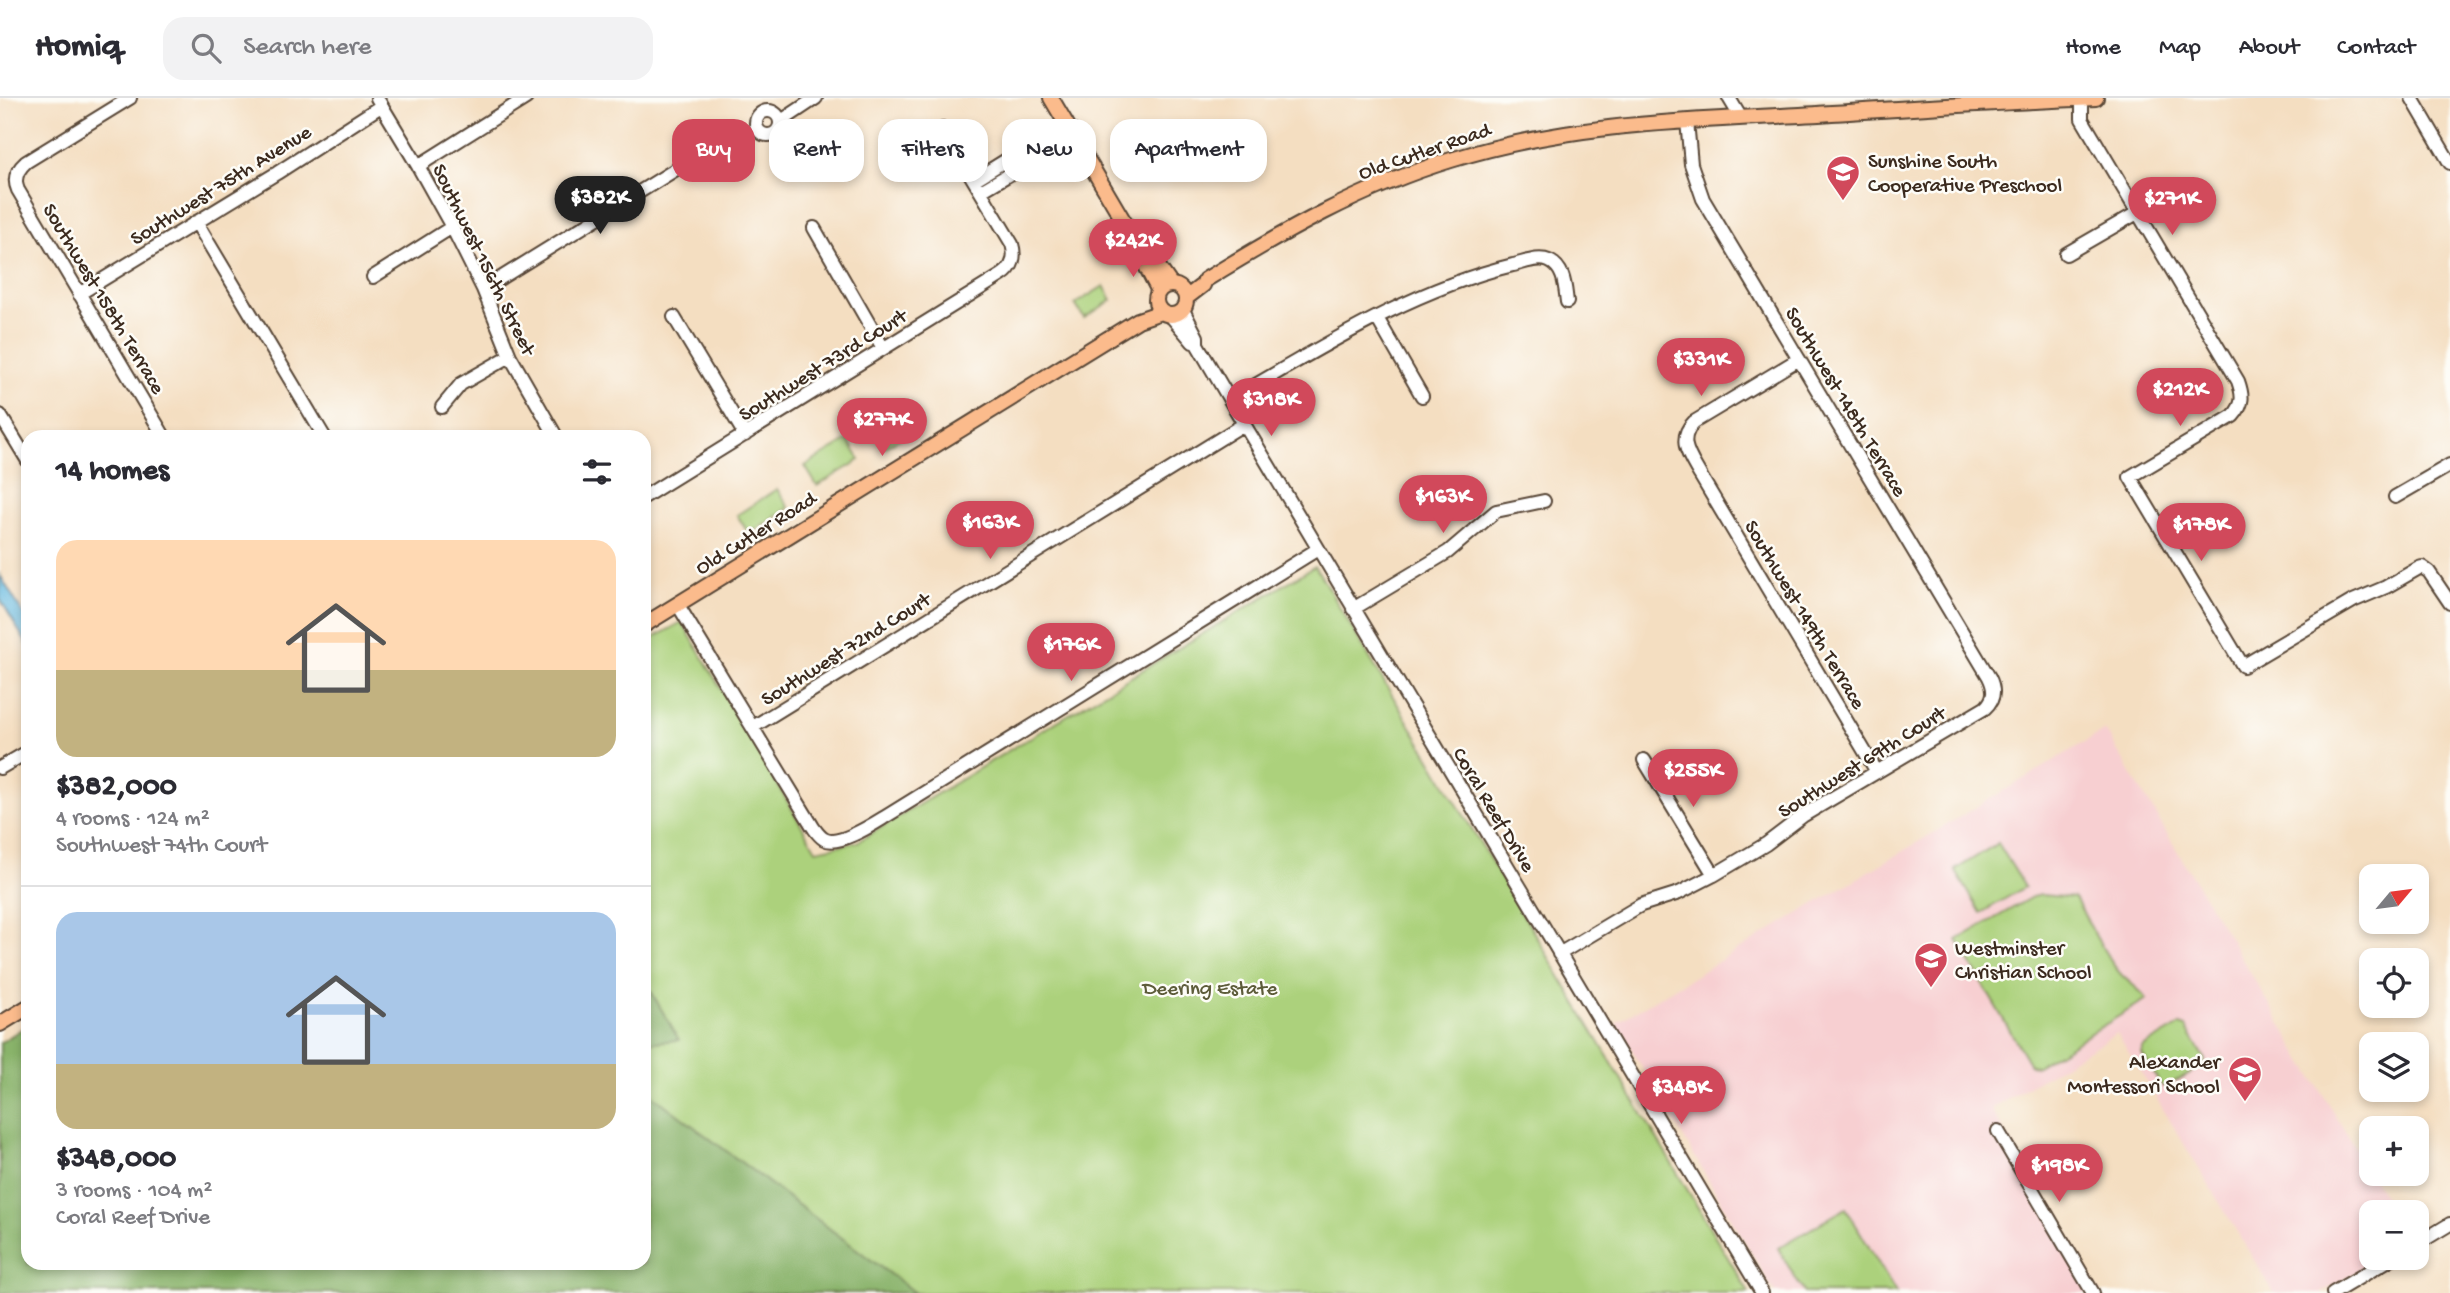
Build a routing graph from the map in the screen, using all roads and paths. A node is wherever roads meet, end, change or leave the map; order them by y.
1 (130, 98) edge
2 (526, 98) edge
3 (800, 98) edge
4 (816, 98) edge
5 (1051, 98) edge
6 (1730, 98) edge
7 (2082, 98) edge
8 (2096, 98) edge
9 (2412, 98) edge
10 (379, 102) edge
11 (1963, 102) edge
12 (1741, 118) junction
13 (1063, 119) edge
14 (1687, 121) junction
15 (2450, 163) edge
16 (418, 166) junction
17 (1002, 171) edge
18 (672, 172) edge
19 (1096, 174) edge
20 (976, 182) edge
21 (978, 185) junction
22 (2137, 213) junction
23 (196, 222) junction
24 (452, 227) junction
25 (814, 228) dead end
26 (2066, 254) dead end
27 (373, 276) dead end
28 (483, 289) junction
29 (79, 294) junction
30 (1171, 300) junction
31 (1567, 302) dead end
32 (674, 317) dead end
33 (1377, 318) junction
34 (883, 348) junction
35 (510, 356) junction
36 (1799, 359) junction
37 (1422, 396) dead end
38 (1230, 400) junction
39 (442, 407) dead end
40 (0, 415) edge
41 (1244, 424) junction
42 (160, 430) edge
43 (320, 430) edge
44 (552, 430) edge
45 (745, 435) junction
46 (21, 450) edge
47 (2450, 465) edge
48 (651, 493) edge
49 (2395, 497) dead end
50 (1544, 501) dead end
51 (1318, 549) junction
52 (2450, 603) edge
53 (678, 605) junction
54 (1353, 609) junction
55 (651, 621) edge
56 (1993, 694) joint
57 (753, 727) junction
58 (21, 756) edge
59 (1644, 760) dead end
60 (0, 768) edge
61 (1878, 772) junction
62 (1714, 875) junction
63 (1559, 954) junction
64 (21, 1011) edge
65 (0, 1024) edge
66 (1998, 1131) dead end
67 (2450, 1224) edge
68 (2429, 1237) edge
69 (2372, 1270) edge
70 (1762, 1293) edge
71 (2094, 1293) edge
72 (2333, 1293) edge

1 - 29 street, Southwest 158th Terrace
2 - 16 street
3 - 4 street
5 - 13 main road
6 - 12 street
7 - 8 main road, Old Cutler Road
7 - 11 main road, Old Cutler Road
7 - 22 street
9 - 15 street
10 - 16 street, Southwest 156th Street
10 - 23 street, Southwest 75th Avenue
11 - 12 main road, Old Cutler Road
12 - 14 main road, Old Cutler Road
14 - 30 main road, Old Cutler Road
14 - 36 street, Southwest 148th Terrace
16 - 24 street, Southwest 156th Street
17 - 21 street
18 - 28 street
19 - 30 main road
20 - 21 street
21 - 34 street, Southwest 73rd Court
22 - 26 street
22 - 52 street
23 - 29 street, Southwest 75th Avenue
23 - 43 street
24 - 27 street
24 - 28 street, Southwest 156th Street
25 - 34 street
28 - 35 street, Southwest 156th Street
29 - 42 street, Southwest 158th Terrace
30 - 38 street, Coral Reef Drive
30 - 53 main road, Old Cutler Road
31 - 33 street
32 - 45 street
33 - 37 street
33 - 38 street
34 - 45 street, Southwest 73rd Court
35 - 39 street
35 - 44 street, Southwest 156th Street
36 - 56 street, Southwest 148th Terrace
36 - 61 street, Southwest 149th Terrace
38 - 41 street, Coral Reef Drive
40 - 46 street
41 - 51 street, Coral Reef Drive
41 - 57 street, Southwest 72nd Court
45 - 48 street, Southwest 73rd Court
47 - 49 street
50 - 54 street
51 - 54 street, Coral Reef Drive
51 - 57 street
53 - 55 main road, Old Cutler Road
53 - 57 street
54 - 63 street, Coral Reef Drive
56 - 61 street, Southwest 69th Court
58 - 60 street
59 - 62 street
61 - 62 street, Southwest 69th Court
62 - 63 street, Southwest 69th Court
63 - 70 street, Coral Reef Drive
64 - 65 main road
66 - 71 street
67 - 68 street
69 - 72 street

